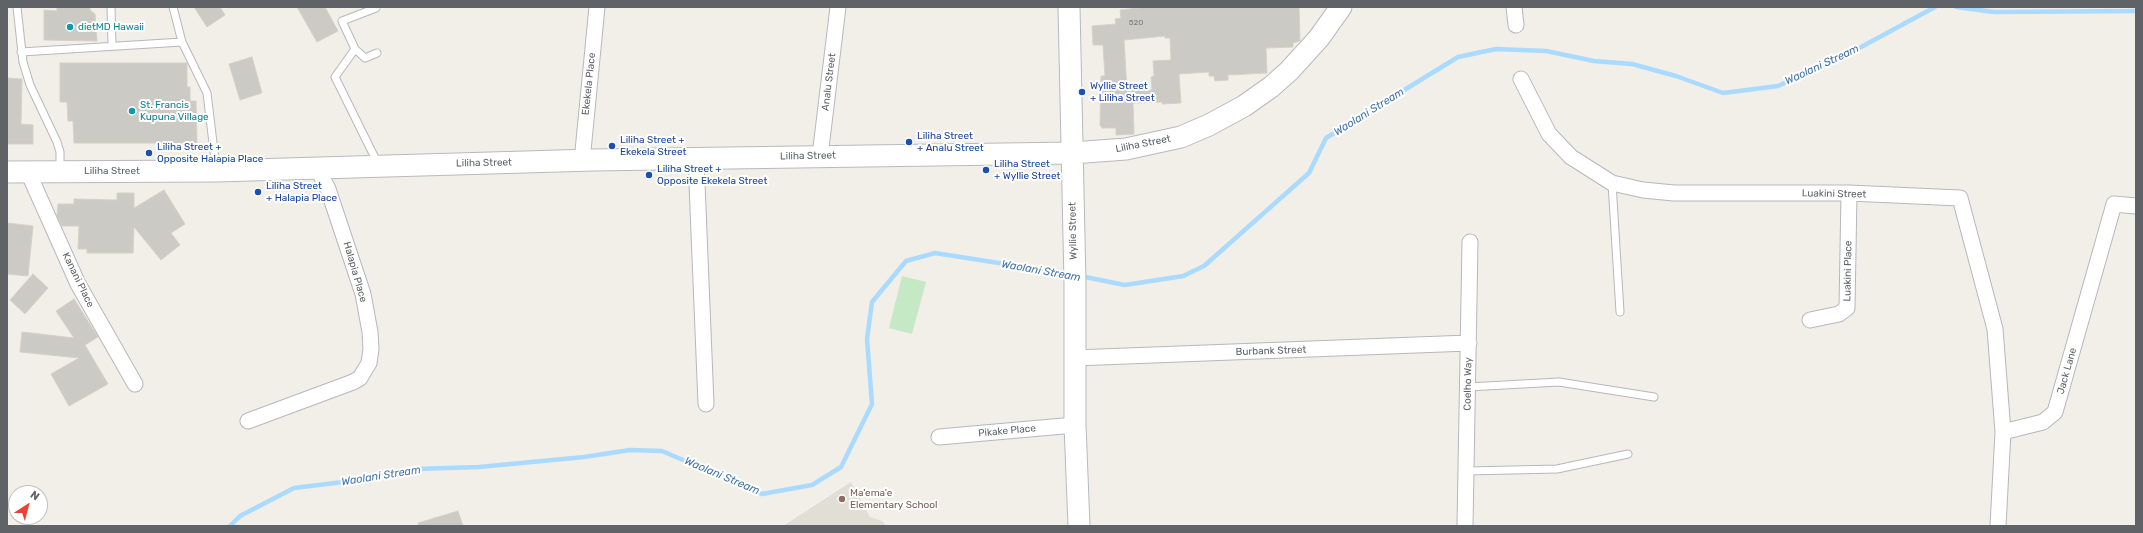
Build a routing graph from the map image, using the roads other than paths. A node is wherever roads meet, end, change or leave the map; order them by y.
1 (17, 7) edge
2 (111, 7) edge
3 (173, 7) edge
4 (597, 7) edge
5 (838, 7) edge
6 (1069, 7) edge
7 (1341, 7) edge
8 (1514, 7) edge
9 (376, 8) edge
10 (1516, 25) dead end
11 (182, 42) junction
12 (112, 46) junction
13 (355, 49) junction
14 (21, 52) junction
15 (377, 53) dead end
16 (1521, 79) dead end
17 (1072, 153) junction
18 (820, 156) junction
19 (696, 158) junction
20 (582, 161) junction
21 (379, 166) junction
22 (317, 168) junction
23 (217, 171) junction
24 (7, 172) edge
25 (28, 172) junction
26 (60, 172) junction
27 (1612, 183) junction
28 (1849, 193) junction
29 (2136, 206) edge
30 (1470, 242) dead end
31 (1620, 312) dead end
32 (1810, 320) dead end
33 (1469, 343) junction
34 (1074, 358) junction
35 (135, 384) dead end
36 (1468, 387) junction
37 (1654, 397) dead end
38 (706, 404) dead end
39 (248, 421) dead end
40 (1075, 425) junction
41 (2003, 432) junction
42 (939, 437) dead end
43 (1628, 454) dead end
44 (1467, 471) junction
45 (1079, 526) edge
46 (1465, 526) edge
47 (1998, 526) edge

1 - 14 lane
2 - 12 lane
3 - 11 lane
4 - 20 street, Ekekela Place
5 - 18 street, Analu Street
6 - 17 street, Wyllie Street
7 - 17 street, Liliha Street
8 - 10 street
9 - 13 lane
11 - 12 lane
11 - 23 lane
12 - 14 lane
13 - 15 lane
13 - 21 lane
14 - 26 lane
16 - 27 street, Luakini Street
17 - 18 street, Liliha Street
17 - 34 street, Wyllie Street
18 - 19 street, Liliha Street
19 - 20 street, Liliha Street
19 - 38 street
20 - 21 street, Liliha Street
21 - 22 street, Liliha Street
22 - 23 street, Liliha Street
22 - 39 street, Halapia Place
23 - 26 street, Liliha Street
24 - 25 street, Liliha Street
25 - 26 street, Liliha Street
25 - 35 street, Kanani Place
27 - 28 street, Luakini Street
27 - 31 lane
28 - 32 street, Luakini Place
28 - 41 street, Luakini Street
29 - 41 street, Jack Lane
30 - 33 street, Coelho Way
33 - 34 street, Burbank Street
33 - 36 street, Coelho Way
34 - 40 street, Wyllie Street
36 - 37 lane
36 - 44 street, Coelho Way
40 - 42 street, Pikake Place
40 - 45 street, Wyllie Street
41 - 47 street
43 - 44 lane
44 - 46 street, Coelho Way

